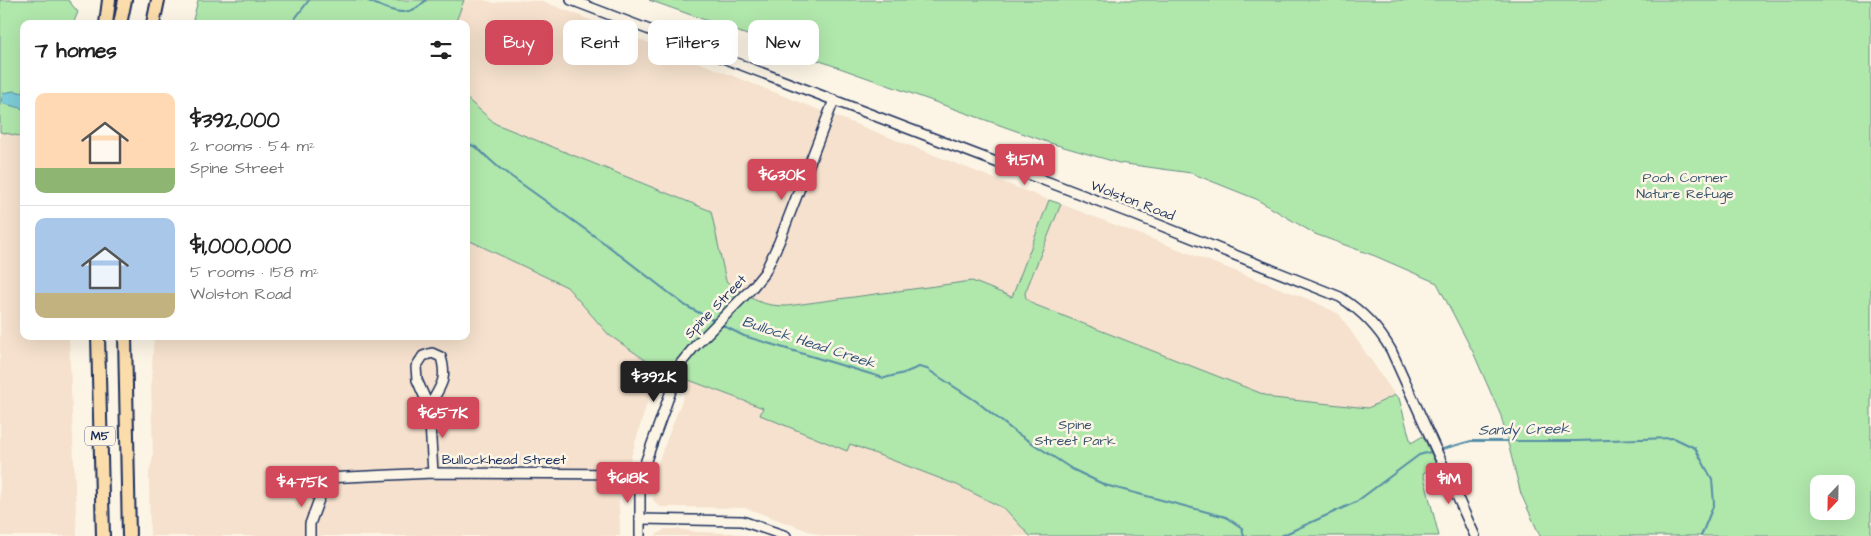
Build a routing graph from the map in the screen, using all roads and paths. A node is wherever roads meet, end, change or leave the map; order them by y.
1 (109, 0) edge
2 (125, 0) edge
3 (149, 0) edge
4 (158, 0) edge
5 (571, 0) edge
6 (106, 20) edge
7 (121, 20) edge
8 (145, 20) edge
9 (154, 20) edge
10 (834, 100) junction
11 (98, 340) edge
12 (125, 340) edge
13 (430, 406) junction
14 (434, 473) junction
15 (642, 474) junction
16 (304, 479) dead end
17 (319, 479) junction
18 (640, 519) junction
19 (103, 536) edge
20 (129, 536) edge
21 (310, 536) edge
22 (640, 536) edge
23 (786, 536) edge
24 (1476, 536) edge

1 - 6 highway
2 - 7 highway
3 - 8 highway
4 - 9 highway
5 - 10 street, Wolston Road
10 - 15 street, Spine Street
10 - 24 street, Wolston Road
11 - 19 highway, M5
12 - 20 highway, M5
13 - 13 street
13 - 14 street
14 - 15 street, Bullockhead Street
14 - 17 street, Bullockhead Street
15 - 18 street, Spine Street
16 - 17 street, Bullockhead Street
17 - 21 street
18 - 22 street, Spine Street
18 - 23 street

